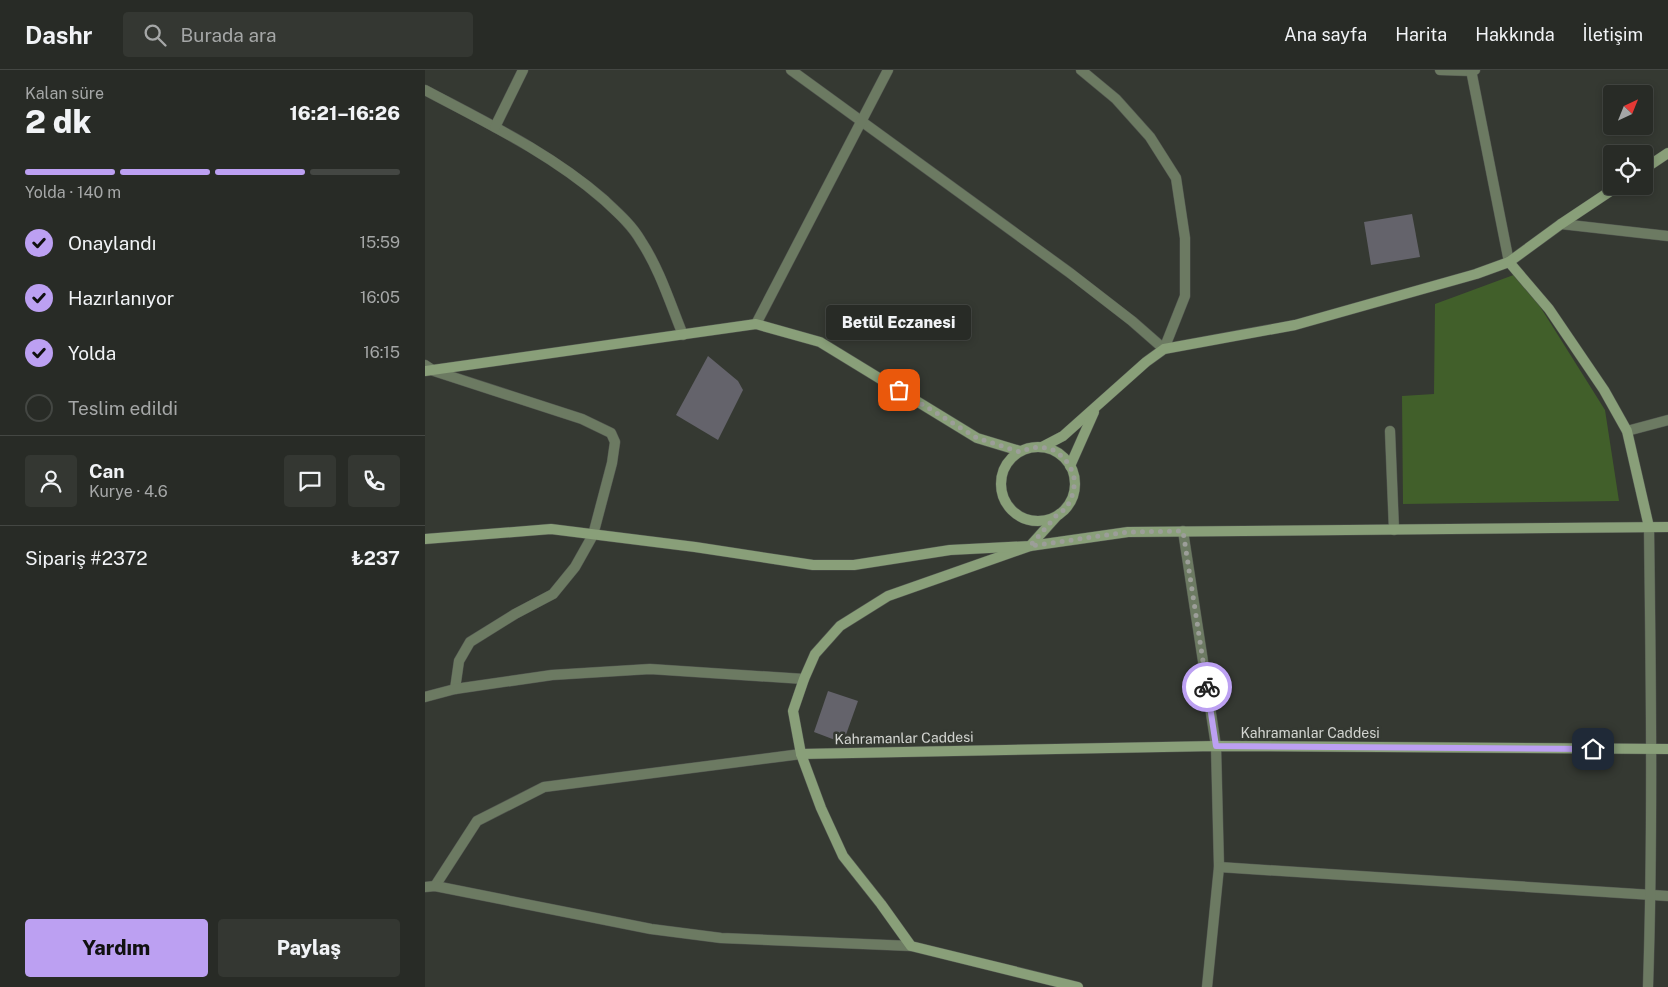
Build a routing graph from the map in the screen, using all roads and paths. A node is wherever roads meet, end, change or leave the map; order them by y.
1 (523, 70) edge
2 (791, 70) edge
3 (888, 70) edge
4 (1081, 70) edge
5 (1440, 70) edge
6 (1472, 70) edge
7 (425, 90) edge
8 (861, 120) junction
9 (495, 127) junction
10 (1668, 153) edge
11 (1653, 163) edge
12 (1604, 195) edge
13 (1561, 224) junction
14 (1668, 236) edge
15 (1509, 262) junction
16 (756, 324) junction
17 (683, 335) junction
18 (1164, 349) junction
19 (428, 369) edge
20 (1096, 408) junction
21 (1668, 420) edge
22 (1390, 431) dead end
23 (1627, 431) junction
24 (1042, 447) junction
25 (1020, 452) junction
26 (1070, 466) junction
27 (1056, 516) junction
28 (1649, 527) junction
29 (1668, 527) edge
30 (1394, 530) junction
31 (1183, 531) junction
32 (593, 535) junction
33 (425, 539) edge
34 (1030, 546) junction
35 (804, 679) junction
36 (455, 690) junction
37 (425, 697) edge
38 (1216, 746) junction
39 (1652, 749) junction
40 (1668, 749) edge
41 (801, 754) junction
42 (1219, 867) junction
43 (430, 887) edge
44 (1651, 896) junction
45 (1668, 896) edge
46 (911, 946) junction
47 (1078, 987) edge
48 (1207, 987) edge
49 (1648, 987) edge

1 - 9 street
2 - 8 street
3 - 8 street
4 - 18 street
5 - 6 street
6 - 15 street
7 - 9 street
8 - 16 street
8 - 18 street
9 - 17 street
10 - 11 street
12 - 13 street
13 - 14 street
13 - 15 street
15 - 18 street
15 - 23 street
16 - 17 street
16 - 25 street
17 - 19 street
18 - 20 street
19 - 32 street
20 - 24 street
20 - 26 street
21 - 23 street
22 - 30 street
23 - 28 street
24 - 25 street
24 - 26 street
25 - 27 street
26 - 27 street
27 - 34 street
28 - 29 street
28 - 30 street
28 - 39 street
30 - 31 street
31 - 34 street
31 - 38 street
32 - 33 street
32 - 34 street
32 - 36 street
34 - 35 street
35 - 36 street
35 - 41 street
36 - 37 street
38 - 39 street, Kahramanlar Caddesi
38 - 41 street, Kahramanlar Caddesi
38 - 42 street
39 - 40 street, Kahramanlar Caddesi
39 - 44 street
41 - 43 street
41 - 46 street
42 - 44 street
42 - 48 street
43 - 46 street
44 - 45 street
44 - 49 street
46 - 47 street

